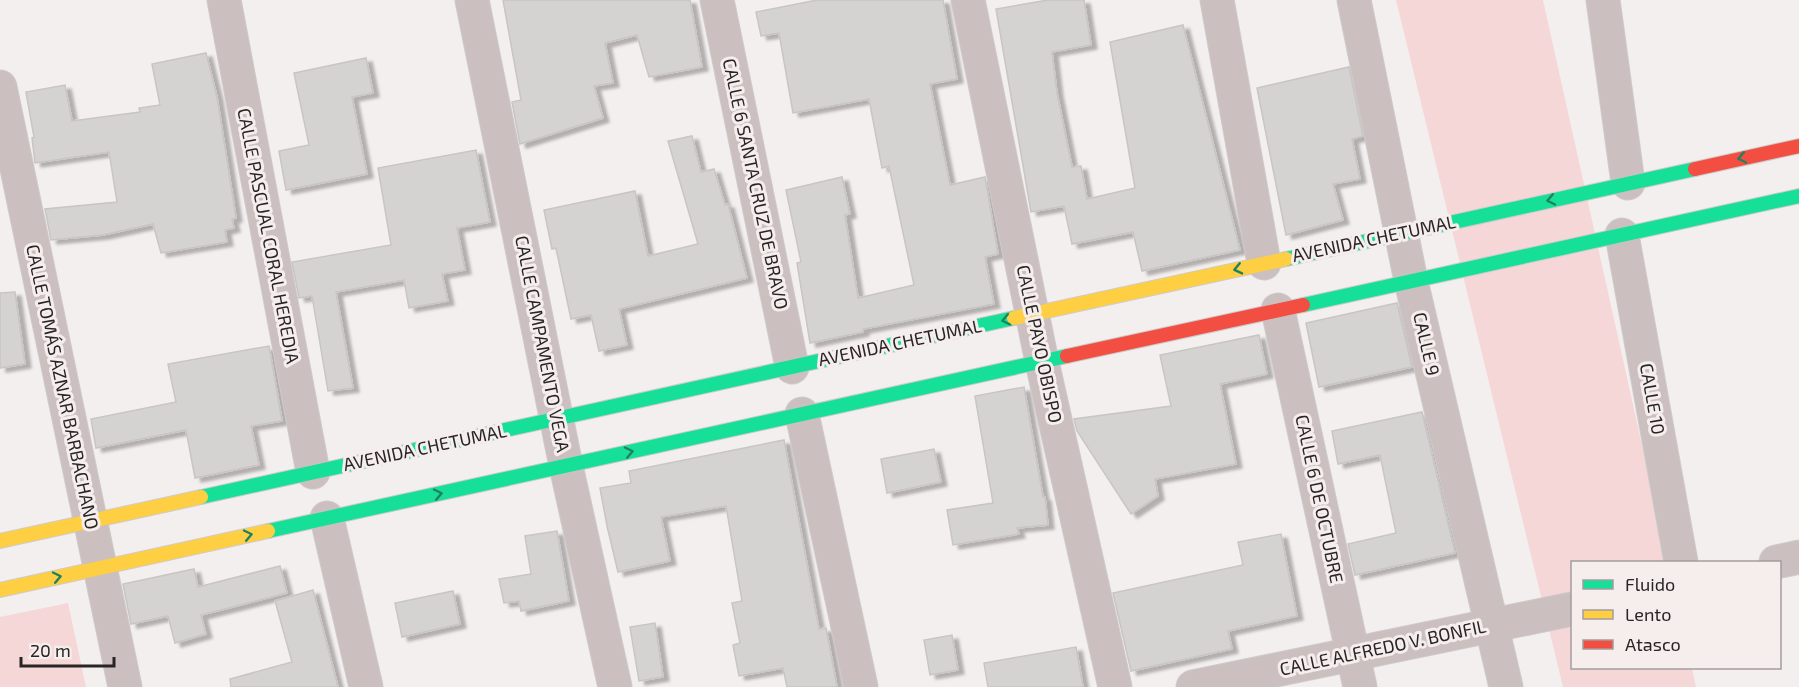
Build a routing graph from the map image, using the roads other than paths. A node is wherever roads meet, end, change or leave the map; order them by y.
1 (224, 0) edge
2 (472, 0) edge
3 (717, 0) edge
4 (968, 0) edge
5 (1217, 0) edge
6 (1354, 0) edge
7 (1603, 0) edge
8 (0, 87) edge
9 (1799, 146) edge
10 (1628, 183) junction
11 (1799, 196) edge
12 (1403, 232) junction
13 (1622, 235) junction
14 (1264, 263) junction
15 (1411, 281) junction
16 (1278, 310) junction
17 (1034, 314) junction
18 (1042, 362) junction
19 (792, 367) junction
20 (802, 414) junction
21 (558, 418) junction
22 (566, 466) junction
23 (313, 472) junction
24 (327, 518) junction
25 (90, 521) junction
26 (0, 541) edge
27 (1799, 556) edge
28 (1681, 561) edge
29 (1780, 561) edge
30 (100, 568) junction
31 (0, 590) edge
32 (1571, 609) edge
33 (1493, 626) junction
34 (1353, 655) junction
35 (125, 687) edge
36 (366, 687) edge
37 (615, 687) edge
38 (861, 687) edge
39 (1115, 687) edge
40 (1193, 687) edge
41 (1360, 687) edge
42 (1506, 687) edge

1 - 23 street, CALLE PASCUAL CORAL HEREDIA
2 - 21 street, CALLE CAMPAMENTO VEGA
3 - 19 street, CALLE 6 SANTA CRUZ DE BRAVO
4 - 17 street, CALLE PAYO OBISPO
5 - 14 street
6 - 12 street, CALLE 9
7 - 10 street
8 - 25 street, CALLE TOMÁS AZNAR BARBACHANO
9 -> 10 main road, AVENIDA CHETUMAL
10 -> 12 main road, AVENIDA CHETUMAL
11 - 13 main road
12 - 14 main road, AVENIDA CHETUMAL
12 - 15 street, CALLE 9
13 - 15 main road
13 - 28 street, CALLE 10
14 -> 17 main road, AVENIDA CHETUMAL
15 - 16 main road
15 - 33 street, CALLE 9
16 - 18 main road
16 - 34 street, CALLE 6 DE OCTUBRE
17 - 18 street, CALLE PAYO OBISPO
17 -> 19 main road, AVENIDA CHETUMAL
18 - 20 main road
18 - 39 street, CALLE PAYO OBISPO
19 - 21 main road, AVENIDA CHETUMAL
22 -> 20 main road
20 - 38 street
21 - 22 street, CALLE CAMPAMENTO VEGA
21 - 23 main road, AVENIDA CHETUMAL
24 -> 22 main road
22 - 37 street, CALLE CAMPAMENTO VEGA
23 - 25 main road, AVENIDA CHETUMAL
30 -> 24 main road
24 - 36 street
25 - 26 main road, AVENIDA CHETUMAL
25 - 30 street, CALLE TOMÁS AZNAR BARBACHANO
27 - 29 street
31 -> 30 main road
30 - 35 street, CALLE TOMÁS AZNAR BARBACHANO
32 - 33 street, CALLE ALFREDO V. BONFIL
33 - 34 street, CALLE ALFREDO V. BONFIL
33 - 42 street, CALLE 9
34 - 40 street, CALLE ALFREDO V. BONFIL
34 - 41 street, CALLE 6 DE OCTUBRE

